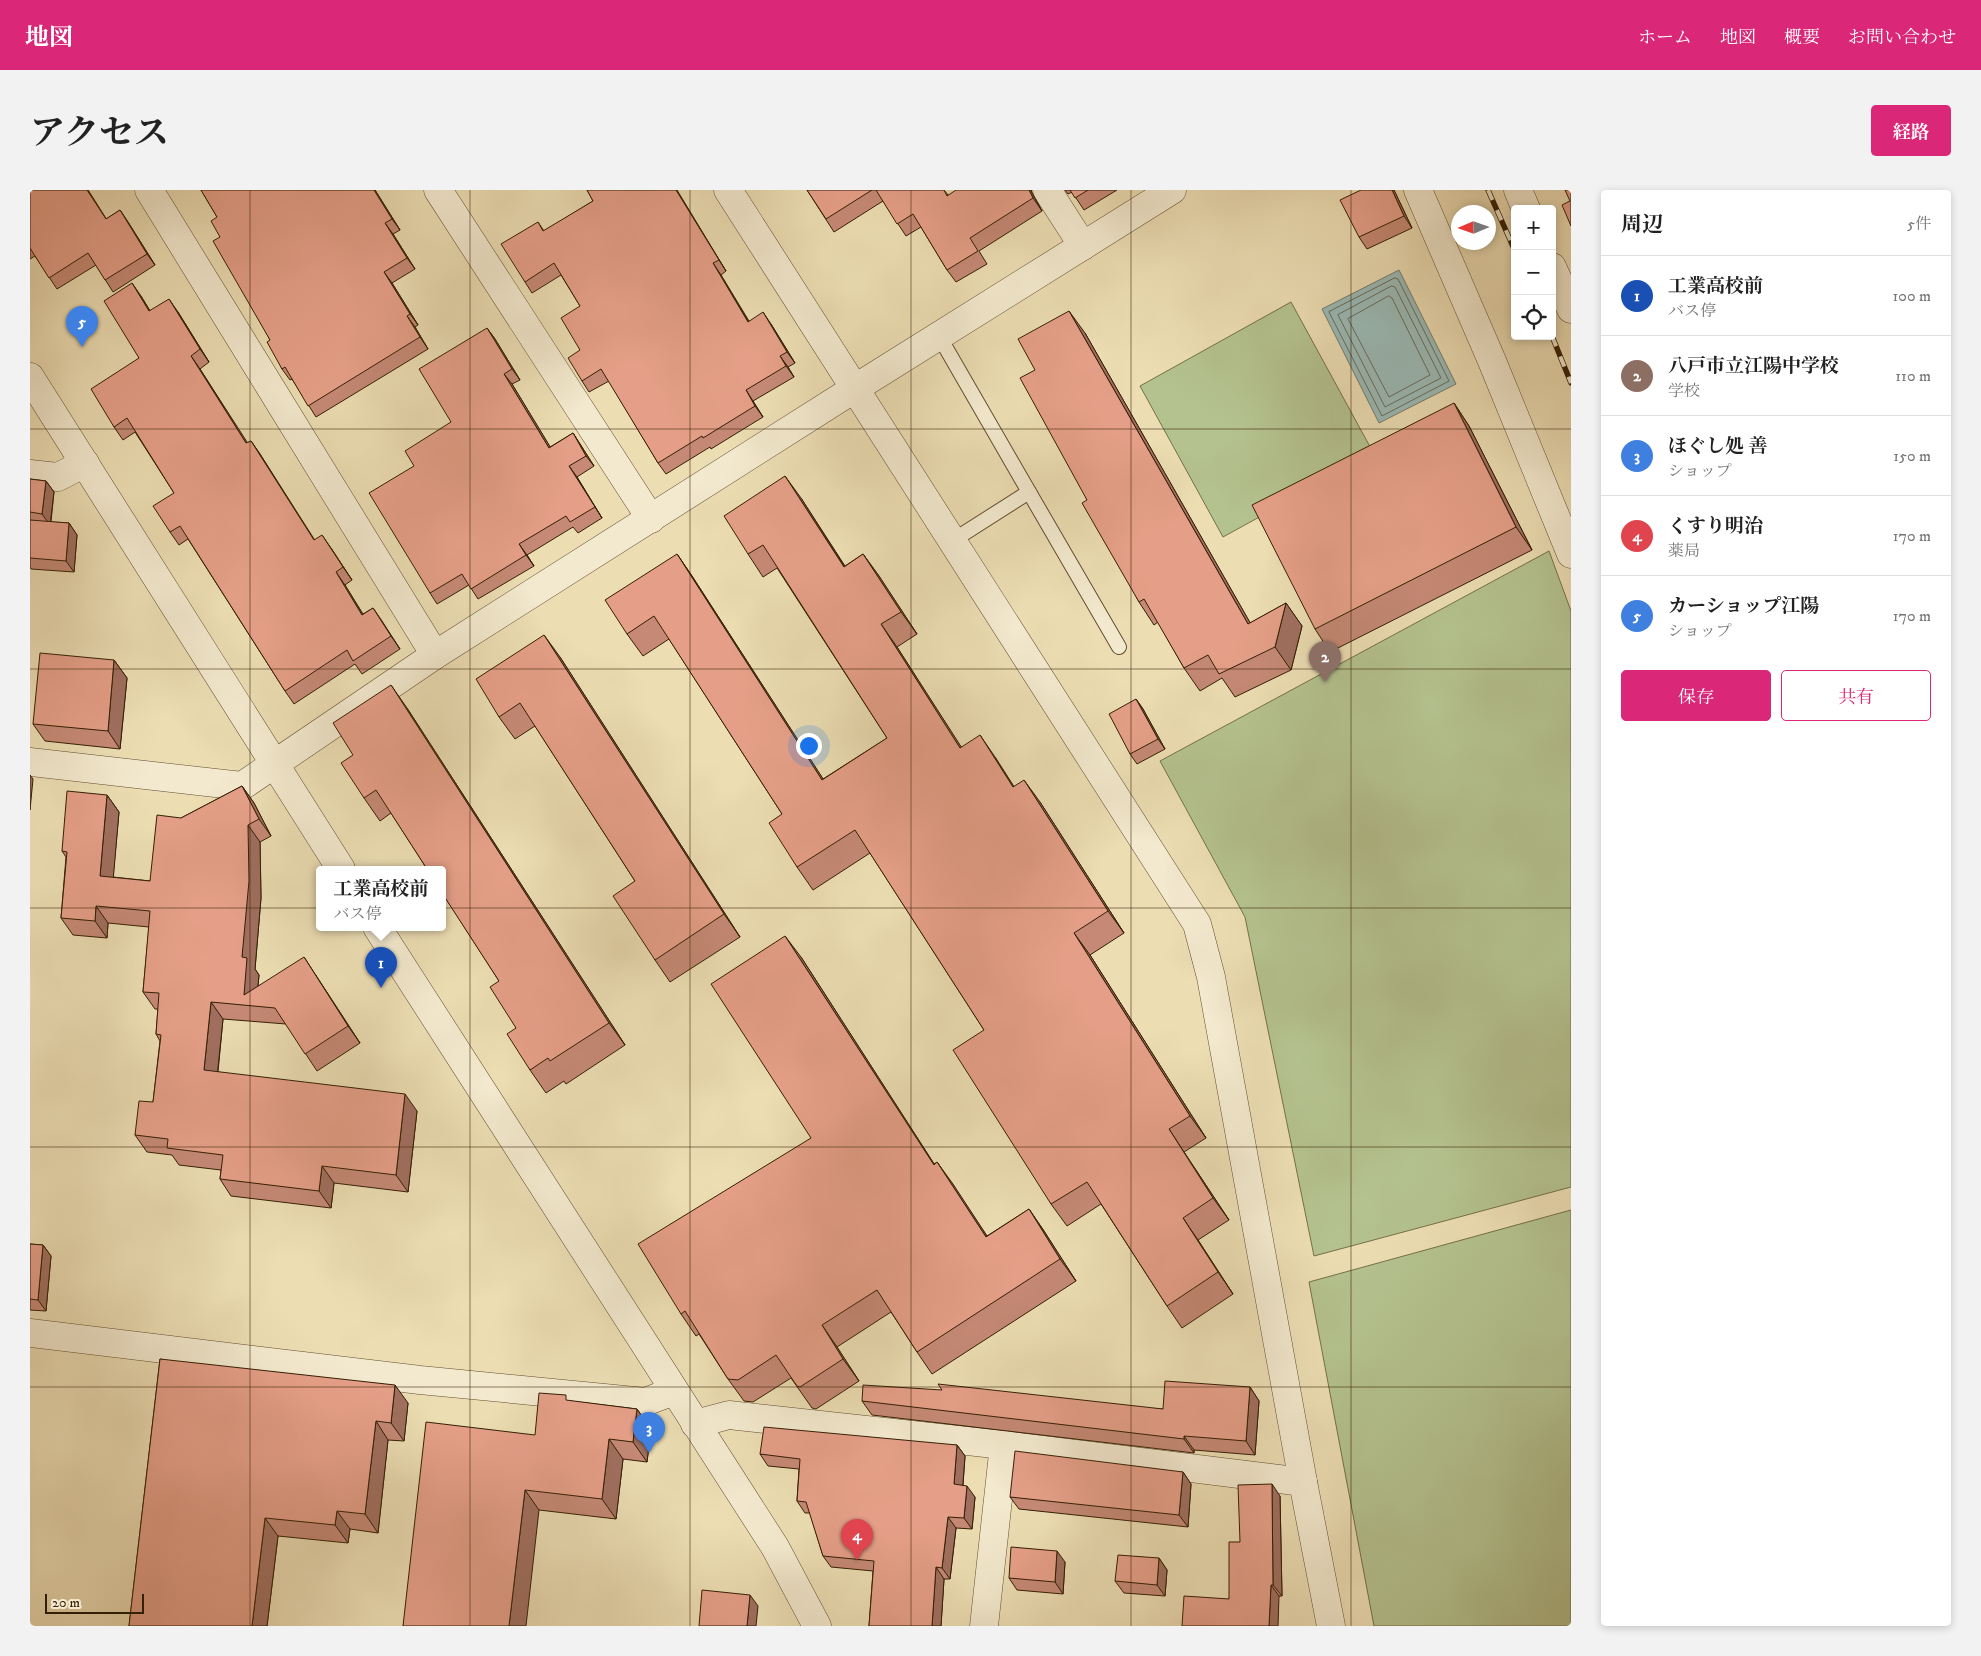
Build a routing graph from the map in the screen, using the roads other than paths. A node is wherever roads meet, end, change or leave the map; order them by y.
1 (148, 190) edge
2 (438, 190) edge
3 (728, 190) edge
4 (1047, 190) edge
5 (1172, 190) edge
6 (1418, 190) edge
7 (1518, 190) edge
8 (1524, 205) edge
9 (1083, 246) junction
10 (1556, 276) edge
11 (1571, 309) edge
12 (940, 336) junction
13 (30, 377) edge
14 (854, 389) junction
15 (85, 463) junction
16 (30, 474) edge
17 (1029, 492) junction
18 (650, 519) junction
19 (952, 541) junction
20 (1571, 554) edge
21 (1118, 647) dead end
22 (435, 655) junction
23 (30, 762) edge
24 (274, 764) junction
25 (339, 866) edge
26 (380, 931) edge
27 (30, 1333) edge
28 (674, 1391) junction
29 (695, 1424) junction
30 (1004, 1445) junction
31 (1303, 1482) junction
32 (816, 1626) edge
33 (984, 1626) edge
34 (1331, 1626) edge

1 - 22 street
2 - 18 street
3 - 14 street
4 - 9 street
5 - 9 street
6 - 20 street
7 - 8 street
9 - 12 street
10 - 11 street
12 - 14 street
12 - 17 lane
13 - 15 street
14 - 18 street
14 - 19 street
15 - 16 street
15 - 24 street
17 - 19 lane
17 - 21 lane
18 - 22 street
19 - 31 street
22 - 24 street
23 - 24 street
24 - 25 street
26 - 28 street
27 - 28 street
28 - 29 street
29 - 30 street
29 - 32 street
30 - 31 street
30 - 33 street
31 - 34 street

